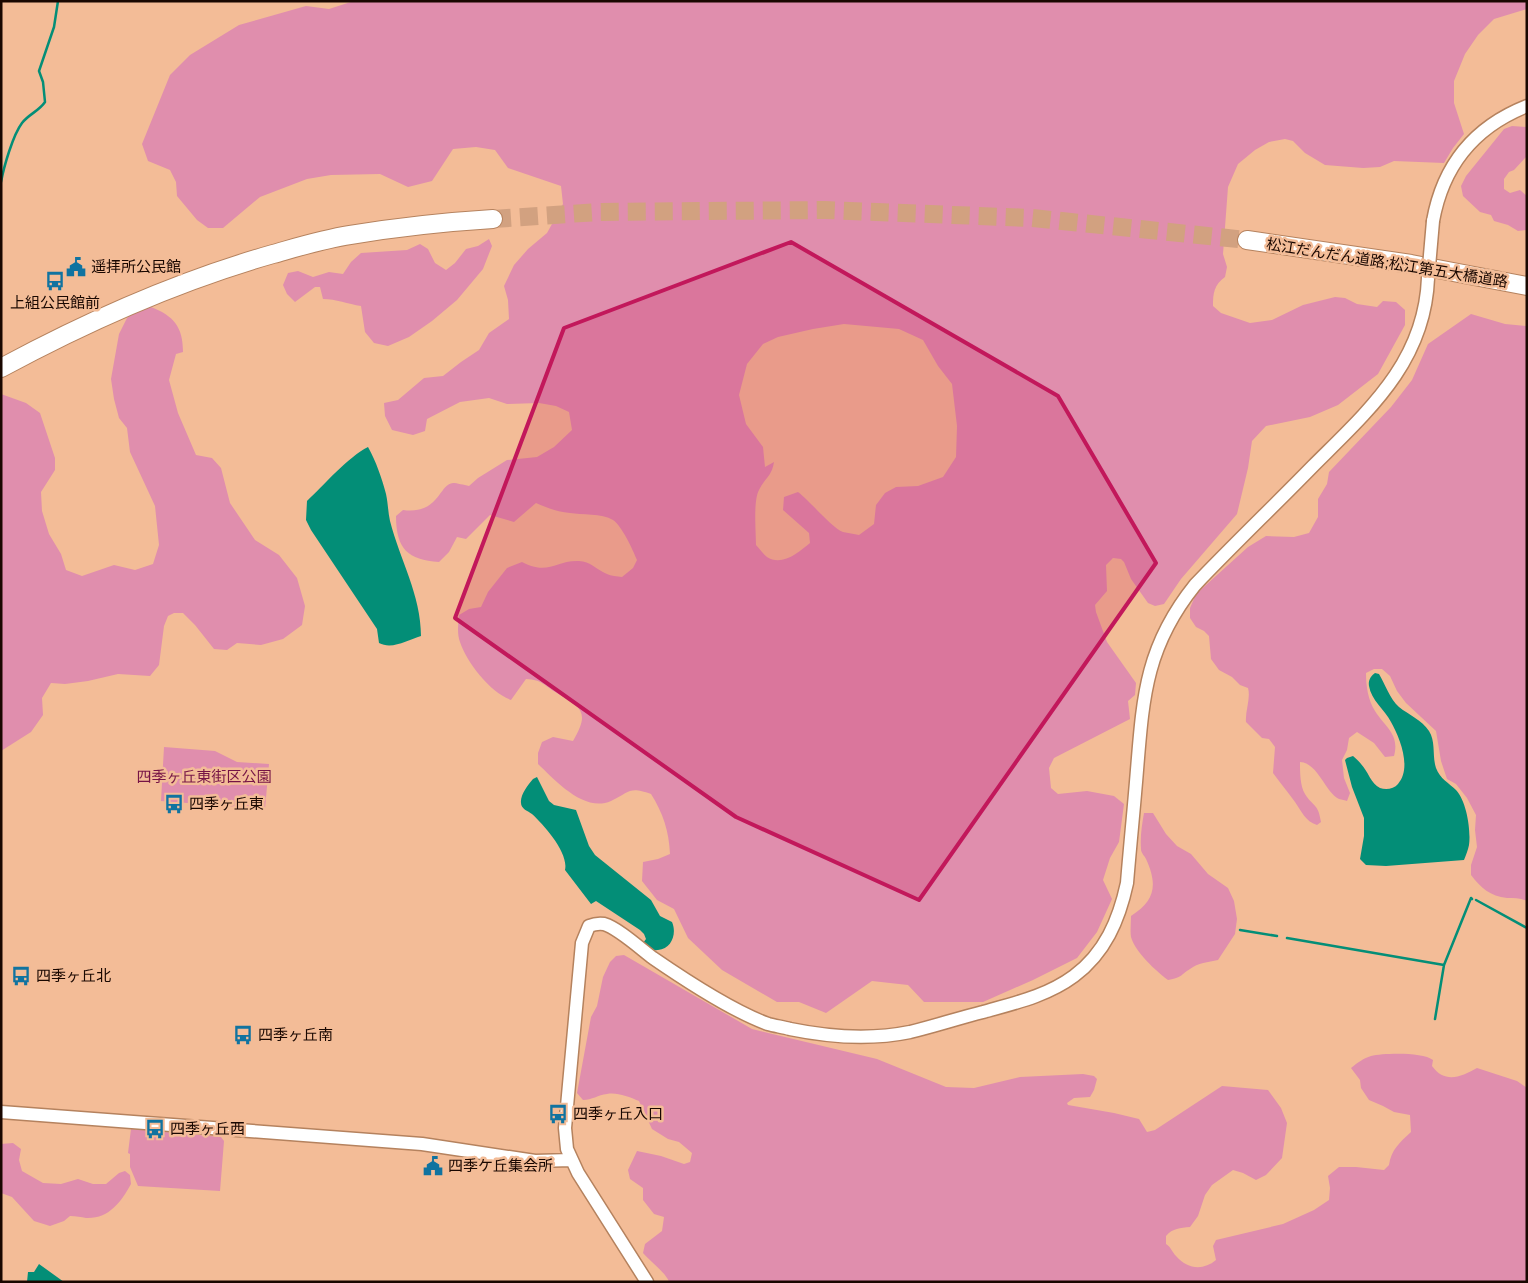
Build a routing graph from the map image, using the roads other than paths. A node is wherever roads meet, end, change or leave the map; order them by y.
1 (1527, 106) edge
2 (493, 219) tunnel mouth
3 (1247, 240) tunnel mouth
4 (1527, 286) edge
5 (1, 368) edge
6 (1, 1112) edge
7 (571, 1160) junction
8 (646, 1282) edge

1 - 7 street, bridge
2 - 5 highway
3 - 4 highway, 松江だんだん道路;松江第五大橋道路
6 - 7 street
7 - 8 street

